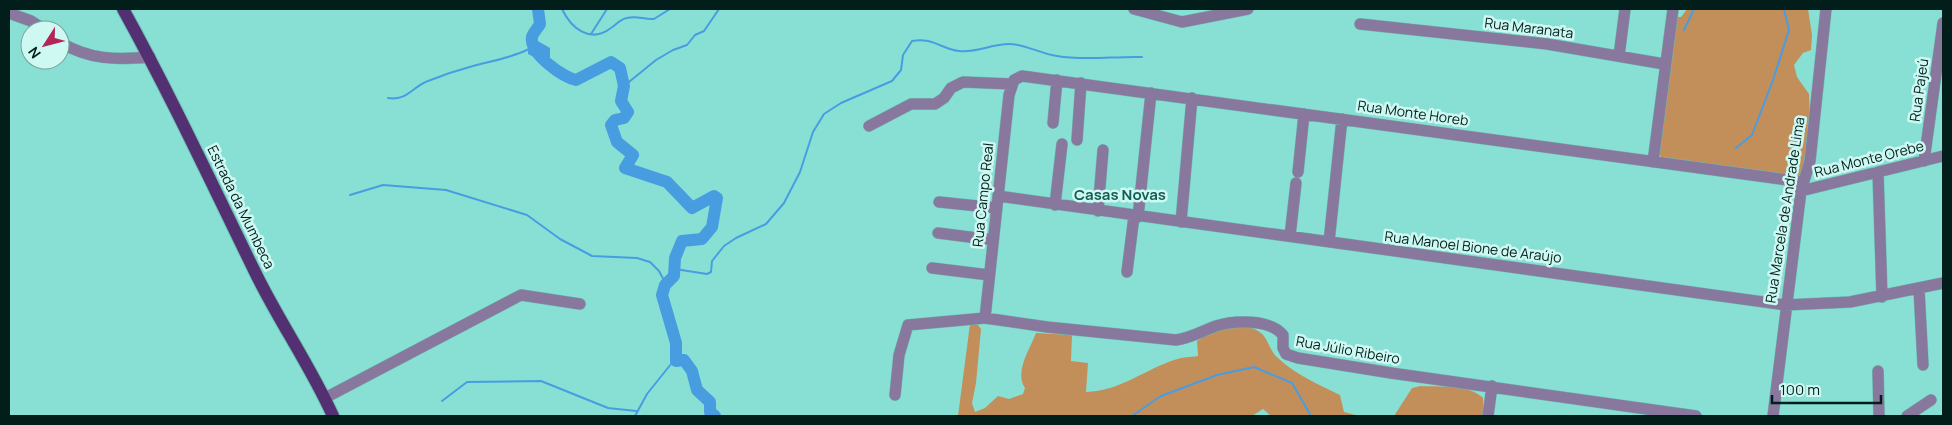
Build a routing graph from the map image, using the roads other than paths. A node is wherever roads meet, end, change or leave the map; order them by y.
1 (123, 9) edge
2 (1134, 9) edge
3 (1248, 9) edge
4 (1625, 9) edge
5 (1673, 9) edge
6 (1826, 9) edge
7 (9, 13) edge
8 (28, 20) edge
9 (1943, 23) edge
10 (1360, 24) dead end
11 (70, 49) edge
12 (1619, 56) junction
13 (150, 58) junction
14 (1664, 64) junction
15 (1057, 80) junction
16 (1015, 81) junction
17 (1081, 83) junction
18 (1151, 93) junction
19 (1192, 98) junction
20 (1304, 114) junction
21 (1342, 119) junction
22 (1053, 123) dead end
23 (869, 126) dead end
24 (1077, 140) dead end
25 (1062, 144) dead end
26 (1102, 150) dead end
27 (1943, 156) edge
28 (1924, 161) junction
29 (1653, 162) junction
30 (1878, 172) junction
31 (1802, 186) junction
32 (998, 196) junction
33 (939, 202) dead end
34 (1055, 205) junction
35 (997, 208) junction
36 (1098, 211) junction
37 (1136, 216) junction
38 (1181, 222) junction
39 (938, 233) dead end
40 (1290, 236) junction
41 (993, 240) junction
42 (1329, 242) junction
43 (932, 268) dead end
44 (1127, 272) dead end
45 (990, 275) junction
46 (1943, 283) edge
47 (1919, 289) junction
48 (1882, 297) junction
49 (580, 304) dead end
50 (1785, 305) junction
51 (985, 318) junction
52 (1923, 365) dead end
53 (1878, 371) dead end
54 (1492, 386) junction
55 (895, 395) dead end
56 (325, 398) junction
57 (1931, 400) dead end
58 (334, 416) edge
59 (1488, 416) edge
60 (1696, 416) edge
61 (1773, 416) edge
62 (1879, 416) edge
63 (1907, 416) edge

1 - 13 main road, Estrada da Mumbeca
2 - 3 street
4 - 12 street
5 - 14 street
6 - 31 street, Rua Marcela de Andrade Lima
7 - 8 street
9 - 28 street, Rua Pajeú
10 - 12 street, Rua Maranata
11 - 13 street
12 - 14 street, Rua Maranata
13 - 56 main road, Estrada da Mumbeca
14 - 29 street
15 - 16 street, Rua Monte Horeb
15 - 17 street, Rua Monte Horeb
15 - 22 street
16 - 23 street, Rua Monte Horeb
16 - 32 street, Rua Campo Real
17 - 18 street, Rua Monte Horeb
17 - 24 street
18 - 19 street, Rua Monte Horeb
18 - 37 street
19 - 20 street, Rua Monte Horeb
19 - 38 street
20 - 21 street, Rua Monte Horeb
20 - 40 street
21 - 29 street, Rua Monte Horeb
21 - 42 street
25 - 34 street
26 - 36 street
27 - 28 street, Rua Monte Orebe
28 - 30 street, Rua Monte Orebe
29 - 31 street, Rua Monte Horeb
30 - 31 street, Rua Monte Orebe
30 - 48 street
31 - 50 street, Rua Marcela de Andrade Lima
32 - 34 street, Rua Manoel Bione de Araújo
32 - 35 street, Rua Campo Real
33 - 35 street
34 - 36 street, Rua Manoel Bione de Araújo
35 - 41 street, Rua Campo Real
36 - 37 street, Rua Manoel Bione de Araújo
37 - 38 street, Rua Manoel Bione de Araújo
37 - 44 street
38 - 40 street, Rua Manoel Bione de Araújo
39 - 41 street
40 - 42 street, Rua Manoel Bione de Araújo
41 - 45 street, Rua Campo Real
42 - 50 street, Rua Manoel Bione de Araújo
43 - 45 street
45 - 51 street, Rua Campo Real
46 - 47 street, Rua Manoel Bione de Araújo
47 - 48 street, Rua Manoel Bione de Araújo
47 - 52 street
48 - 50 street, Rua Manoel Bione de Araújo
49 - 56 street
50 - 61 street, Rua Marcela de Andrade Lima
51 - 54 street, Rua Júlio Ribeiro
51 - 55 street
53 - 62 street
54 - 59 street
54 - 60 street, Rua Júlio Ribeiro
56 - 58 main road, Estrada da Mumbeca
57 - 63 street

